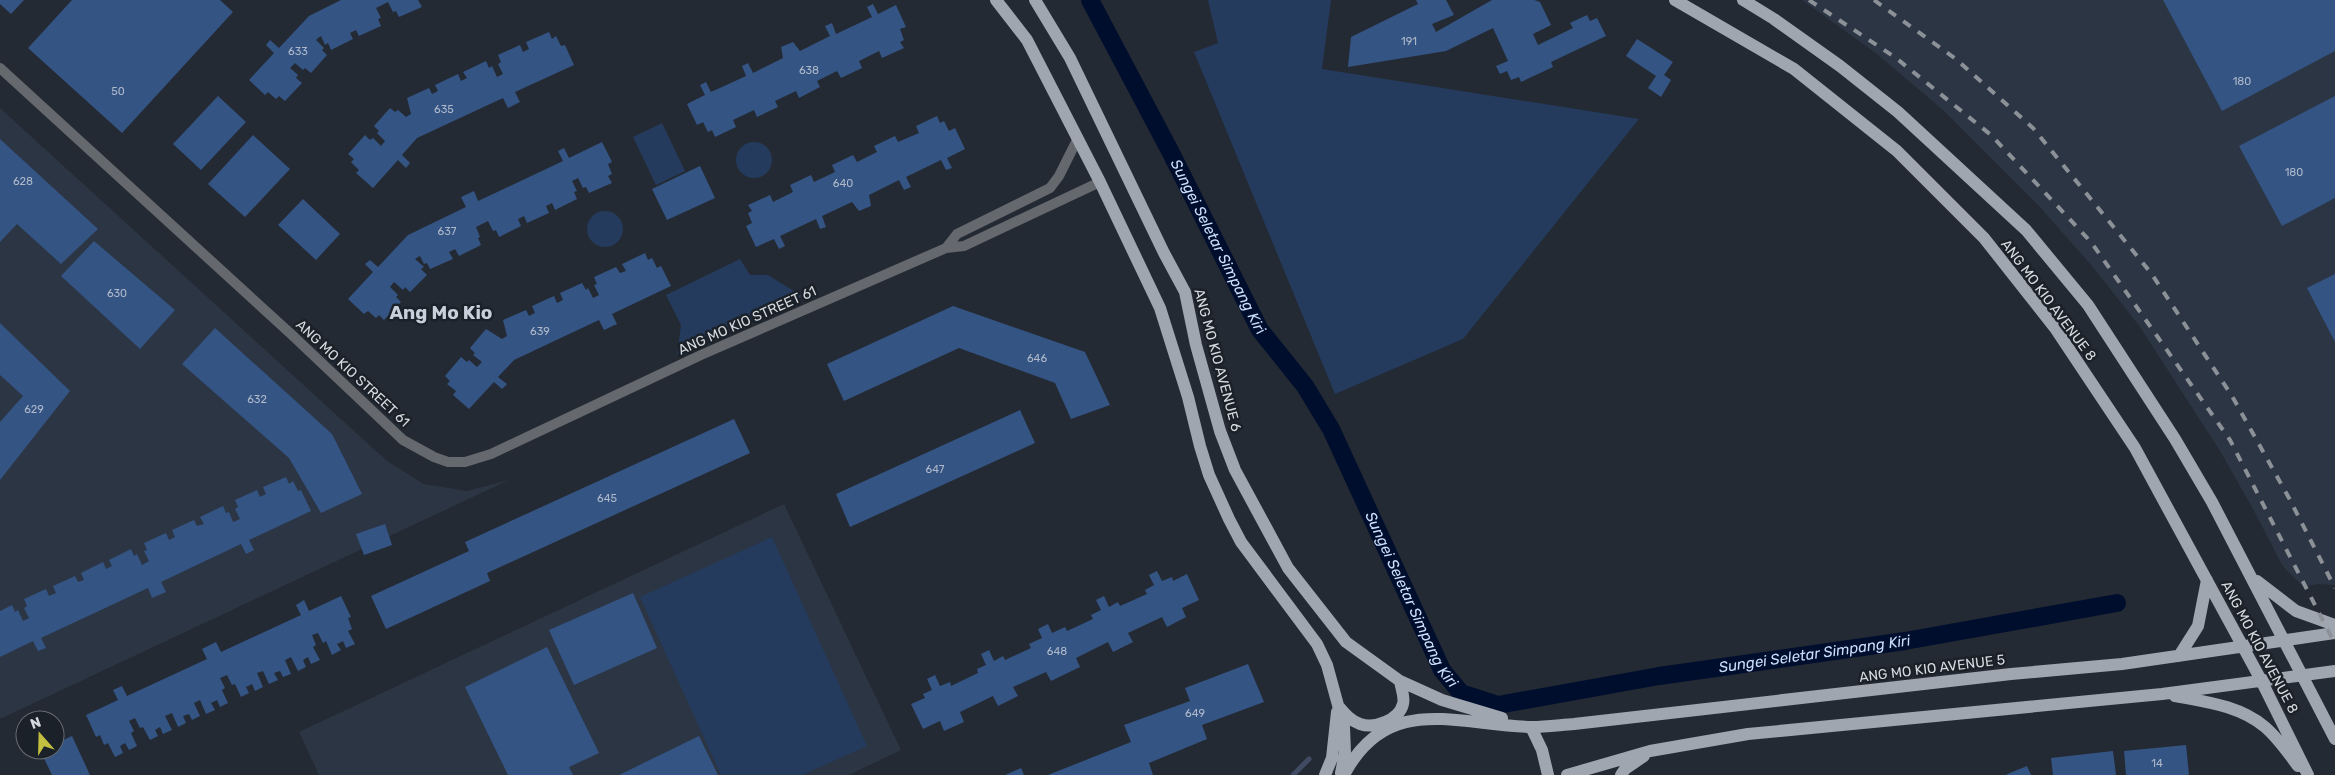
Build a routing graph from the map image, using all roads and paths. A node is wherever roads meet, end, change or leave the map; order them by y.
1 (996, 0) edge
2 (1035, 0) edge
3 (1675, 0) edge
4 (1743, 0) edge
5 (0, 68) edge
6 (1078, 138) junction
7 (1100, 182) junction
8 (946, 248) junction
9 (2253, 578) junction
10 (2207, 580) junction
11 (2335, 625) edge
12 (2335, 633) edge
13 (2285, 641) junction
14 (2243, 648) junction
15 (2179, 656) junction
16 (2335, 671) edge
17 (2303, 675) junction
18 (2262, 680) junction
19 (1400, 681) junction
20 (2162, 694) junction
21 (1337, 706) junction
22 (1532, 727) junction
23 (2335, 739) edge
24 (1650, 751) junction
25 (1325, 775) edge
26 (1340, 775) edge
27 (1344, 775) edge
28 (1548, 775) edge
29 (1567, 775) edge
30 (1621, 775) edge
31 (2307, 775) edge

1 - 6 main road
2 - 19 main road, ANG MO KIO AVENUE 6
3 - 10 main road, ANG MO KIO AVENUE 8
4 - 9 main road, ANG MO KIO AVENUE 8
5 - 8 street, ANG MO KIO STREET 61
6 - 7 main road
6 - 8 street, ANG MO KIO STREET 61
7 - 8 street, ANG MO KIO STREET 61
7 - 21 main road
9 - 11 main road
9 - 13 main road, ANG MO KIO AVENUE 8
10 - 14 main road, ANG MO KIO AVENUE 8
10 - 15 main road
12 - 13 main road, ANG MO KIO AVENUE 5
13 - 14 main road, ANG MO KIO AVENUE 5
13 - 17 main road, ANG MO KIO AVENUE 8
14 - 15 main road, ANG MO KIO AVENUE 5
14 - 18 main road, ANG MO KIO AVENUE 8
15 - 22 main road, ANG MO KIO AVENUE 5
16 - 17 main road
17 - 18 main road
17 - 23 main road, ANG MO KIO AVENUE 8
18 - 20 main road
18 - 31 main road, ANG MO KIO AVENUE 8
19 - 21 main road
19 - 22 main road, ANG MO KIO AVENUE 6
20 - 24 main road
20 - 31 main road
21 - 25 main road
21 - 26 main road
22 - 27 main road
22 - 28 main road
24 - 29 main road
24 - 30 main road

